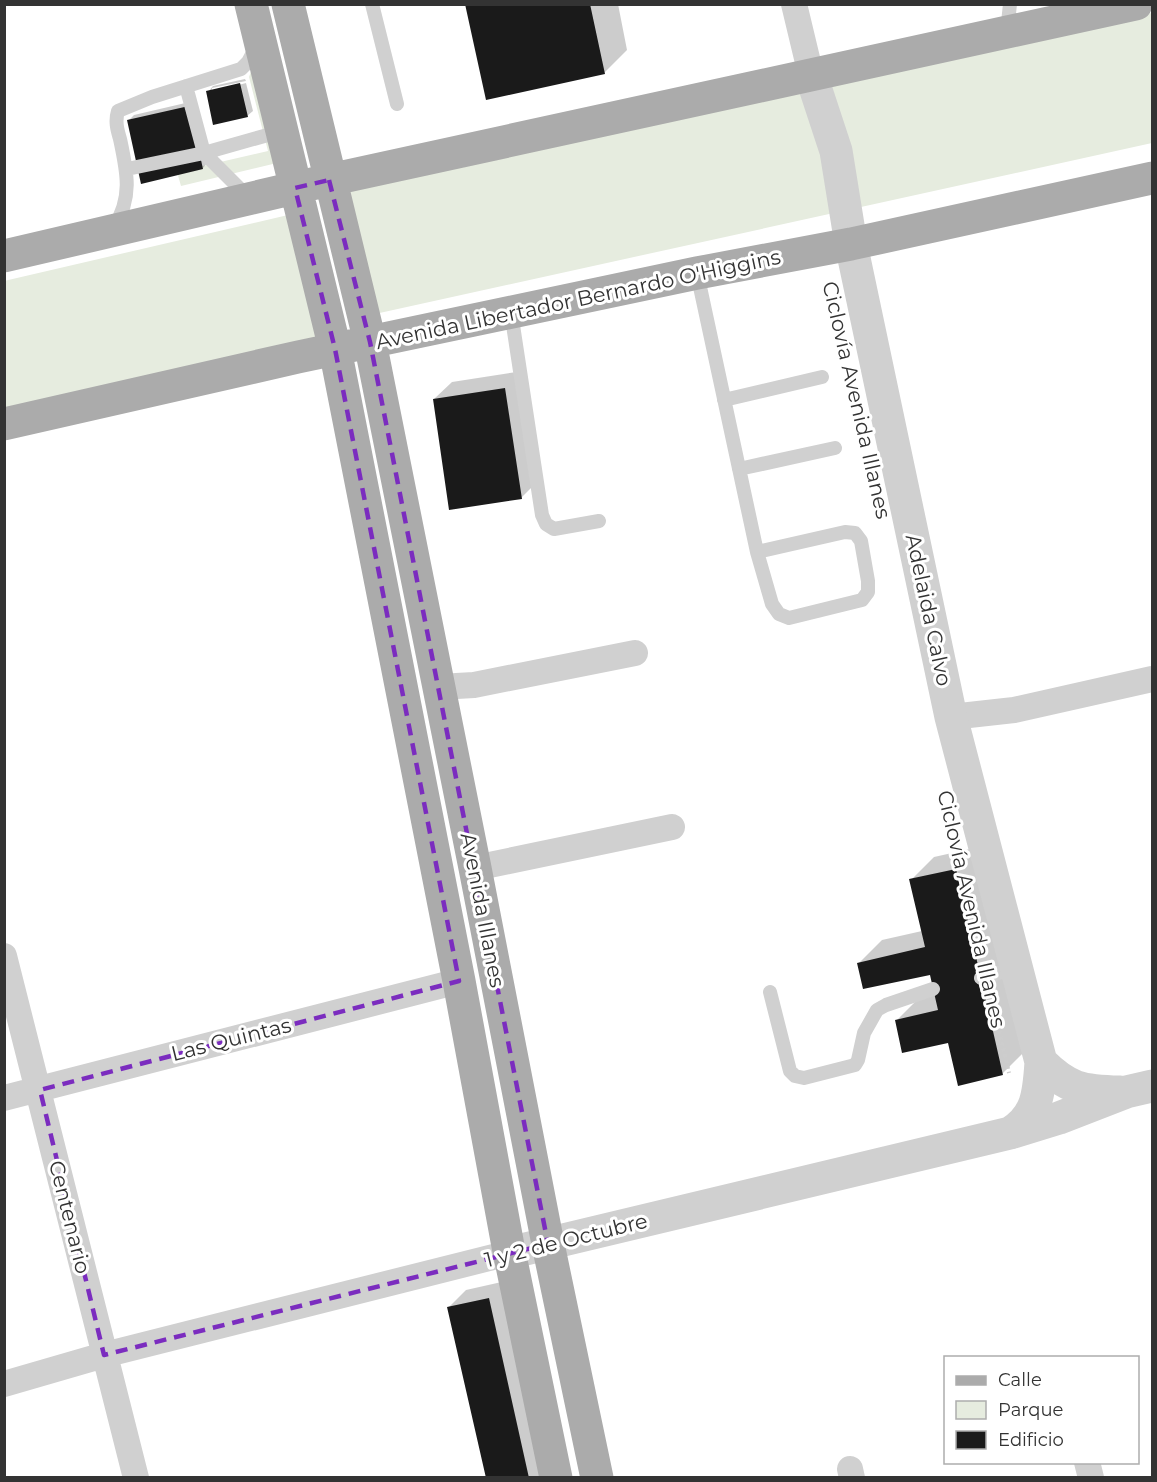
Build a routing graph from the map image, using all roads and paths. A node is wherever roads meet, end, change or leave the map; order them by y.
1 (251, 4) edge
2 (288, 4) edge
3 (372, 4) edge
4 (794, 4) edge
5 (1136, 4) edge
6 (1009, 18) edge
7 (260, 40) junction
8 (811, 75) junction
9 (186, 86) junction
10 (397, 104) dead end
11 (282, 131) junction
12 (204, 153) junction
13 (127, 169) junction
14 (1152, 178) edge
15 (329, 180) junction
16 (295, 188) junction
17 (250, 199) junction
18 (111, 231) junction
19 (851, 244) junction
20 (4, 256) edge
21 (697, 273) junction
22 (511, 312) junction
23 (370, 342) junction
24 (335, 349) junction
25 (822, 376) dead end
26 (724, 400) junction
27 (4, 424) edge
28 (835, 448) dead end
29 (739, 469) junction
30 (599, 520) dead end
31 (757, 552) junction
32 (634, 653) dead end
33 (1152, 679) edge
34 (439, 687) junction
35 (951, 717) junction
36 (672, 827) dead end
37 (475, 868) junction
38 (4, 956) edge
39 (1016, 968) junction
40 (981, 978) dead end
41 (459, 981) junction
42 (933, 989) dead end
43 (770, 992) dead end
44 (997, 1021) dead end
45 (1041, 1062) junction
46 (1010, 1077) dead end
47 (1139, 1089) edge
48 (40, 1090) junction
49 (4, 1098) edge
50 (1010, 1133) junction
51 (548, 1244) junction
52 (509, 1253) junction
53 (104, 1355) junction
54 (4, 1384) edge
55 (136, 1478) edge
56 (556, 1478) edge
57 (597, 1478) edge

1 - 7 main road, Avenida Illanes
2 - 15 main road, Avenida Illanes
3 - 10 lane
4 - 8 street
5 - 6 main road
6 - 8 main road
7 - 9 lane
7 - 11 main road, Avenida Illanes
8 - 15 main road
8 - 19 street, Adelaida Calvo
9 - 12 lane
9 - 13 lane
11 - 12 lane
11 - 16 main road, Avenida Illanes
12 - 13 lane
12 - 17 lane
13 - 18 lane
14 - 19 main road, Avenida Libertador Bernardo O'Higgins
15 - 16 main road
15 - 23 main road, Avenida Illanes
16 - 17 main road
16 - 24 main road, Avenida Illanes
17 - 18 main road
18 - 20 main road
19 - 21 main road, Avenida Libertador Bernardo O'Higgins
19 - 35 street, Adelaida Calvo
21 - 22 main road, Avenida Libertador Bernardo O'Higgins
21 - 26 lane
22 - 23 main road, Avenida Libertador Bernardo O'Higgins
22 - 30 lane
23 - 24 main road, Avenida Libertador Bernardo O'Higgins
23 - 34 main road, Avenida Illanes
24 - 27 main road, Avenida Libertador Bernardo O'Higgins
24 - 41 main road, Avenida Illanes
25 - 26 lane
26 - 29 lane
28 - 29 lane
29 - 31 lane
31 - 31 lane
32 - 34 street
33 - 35 street
34 - 37 main road, Avenida Illanes
35 - 39 street, Adelaida Calvo
36 - 37 street
37 - 51 main road, Avenida Illanes
38 - 48 street, Centenario
39 - 40 lane
39 - 45 street, Adelaida Calvo
41 - 48 street, Las Quintas
41 - 52 main road, Avenida Illanes
42 - 43 lane
44 - 46 path, Ciclovía Avenida Illanes
45 - 47 street, 1 y 2 de Octubre
45 - 50 street, Adelaida Calvo
47 - 50 street, 1 y 2 de Octubre
48 - 49 street, Las Quintas
48 - 53 street, Centenario
50 - 51 street, 1 y 2 de Octubre
51 - 52 street, 1 y 2 de Octubre
51 - 57 main road, Avenida Illanes
52 - 53 street, 1 y 2 de Octubre
52 - 56 main road, Avenida Illanes
53 - 54 street, 1 y 2 de Octubre
53 - 55 street, Centenario

